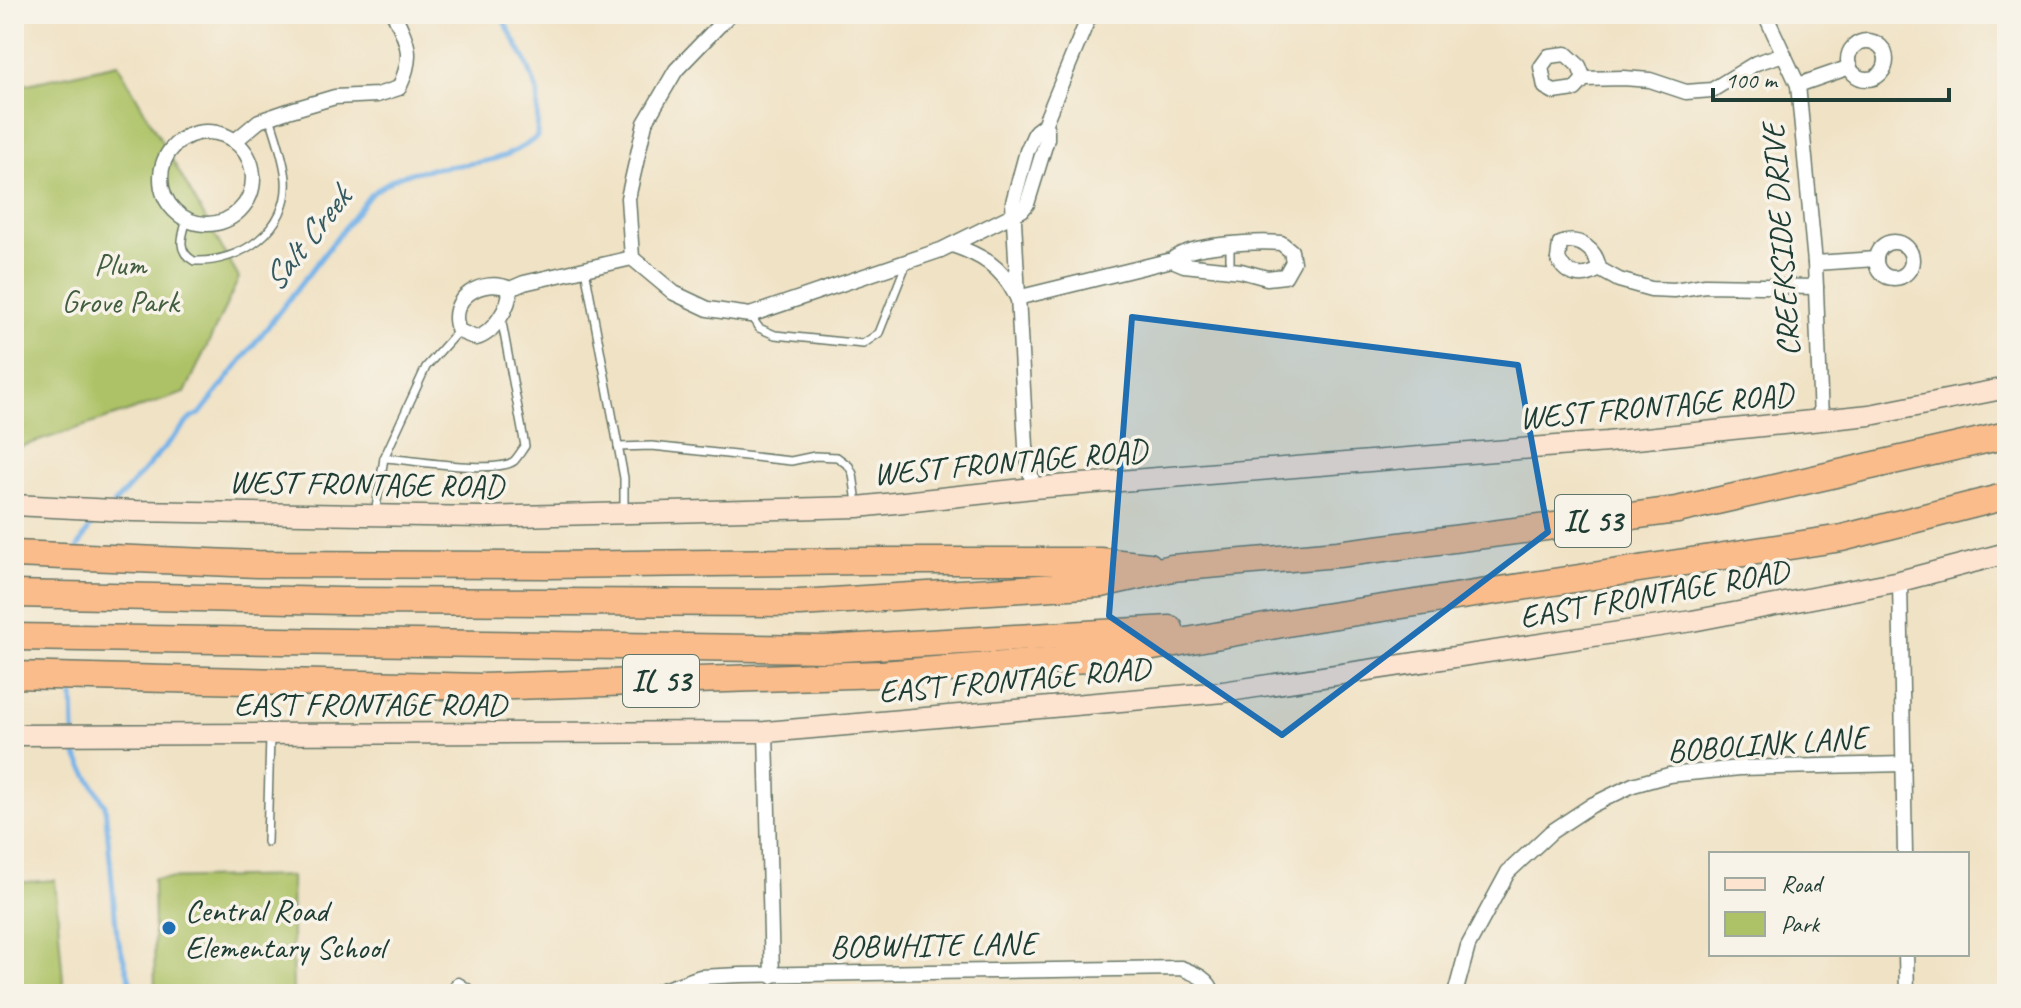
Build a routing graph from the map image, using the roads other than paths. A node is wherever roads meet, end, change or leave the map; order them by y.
1 (394, 14) edge
2 (730, 14) edge
3 (1090, 14) edge
4 (1765, 14) edge
5 (1784, 54) junction
6 (1850, 67) dead end
7 (1584, 79) dead end
8 (1798, 85) junction
9 (270, 117) junction
10 (1044, 125) junction
11 (235, 141) junction
12 (1024, 159) junction
13 (1039, 165) junction
14 (1015, 214) junction
15 (187, 220) junction
16 (952, 245) junction
17 (1230, 246) junction
18 (632, 258) junction
19 (1876, 259) dead end
20 (1172, 260) junction
21 (907, 261) junction
22 (1815, 263) junction
23 (585, 269) junction
24 (1599, 269) dead end
25 (1230, 270) junction
26 (1816, 287) junction
27 (510, 289) junction
28 (1017, 298) junction
29 (500, 315) junction
30 (750, 315) junction
31 (459, 330) junction
32 (2007, 388) edge
33 (1821, 420) junction
34 (2007, 435) edge
35 (618, 447) junction
36 (384, 458) junction
37 (1033, 488) junction
38 (2007, 496) edge
39 (14, 505) edge
40 (858, 507) junction
41 (623, 513) junction
42 (375, 516) junction
43 (2007, 553) edge
44 (14, 554) edge
45 (1172, 568) junction
46 (1900, 581) junction
47 (14, 594) edge
48 (1304, 620) junction
49 (14, 637) edge
50 (14, 675) edge
51 (766, 732) junction
52 (14, 735) edge
53 (270, 735) junction
54 (1904, 764) junction
55 (267, 842) dead end
56 (1905, 852) edge
57 (1906, 956) edge
58 (772, 976) junction
59 (1213, 991) edge
60 (651, 994) edge
61 (1455, 994) edge
62 (1907, 994) edge

1 - 9 street
2 - 18 street
3 - 10 street
4 - 5 street, CREEKSIDE DRIVE
5 - 7 street
5 - 8 street, CREEKSIDE DRIVE
6 - 8 street
8 - 22 street, CREEKSIDE DRIVE
9 - 11 street
9 - 15 lane
10 - 12 street
10 - 13 street
11 - 15 street
11 - 15 street
12 - 13 lane
12 - 14 street
13 - 14 street
14 - 16 street
14 - 28 street
16 - 21 street
16 - 28 street
17 - 20 street
17 - 25 lane
17 - 25 street
18 - 23 street
18 - 30 street
19 - 22 street
20 - 25 street
20 - 28 street
21 - 30 street
21 - 30 lane
22 - 26 street, CREEKSIDE DRIVE
23 - 27 street
23 - 35 lane
24 - 26 street
26 - 33 street, CREEKSIDE DRIVE
27 - 29 street
27 - 31 street
28 - 37 street
29 - 31 street
29 - 36 lane
31 - 36 lane
32 - 33 street, WEST FRONTAGE ROAD
33 - 37 street, WEST FRONTAGE ROAD
34 - 45 highway, IL 53
35 - 40 lane
35 - 41 lane
36 - 42 lane
37 - 40 street, WEST FRONTAGE ROAD
38 - 48 highway, IL 53
39 - 42 street, WEST FRONTAGE ROAD
40 - 41 street, WEST FRONTAGE ROAD
41 - 42 street, WEST FRONTAGE ROAD
43 - 46 street, EAST FRONTAGE ROAD
44 - 45 highway, IL 53
45 - 47 highway, IL 53
46 - 51 street, EAST FRONTAGE ROAD
46 - 54 street
48 - 49 highway, IL 53
48 - 50 highway, IL 53
51 - 53 street, EAST FRONTAGE ROAD
51 - 58 street
52 - 53 street, EAST FRONTAGE ROAD
53 - 55 lane
54 - 56 street
54 - 61 street, BOBOLINK LANE
57 - 62 street
58 - 59 street, BOBWHITE LANE
58 - 60 street, BOBWHITE LANE

